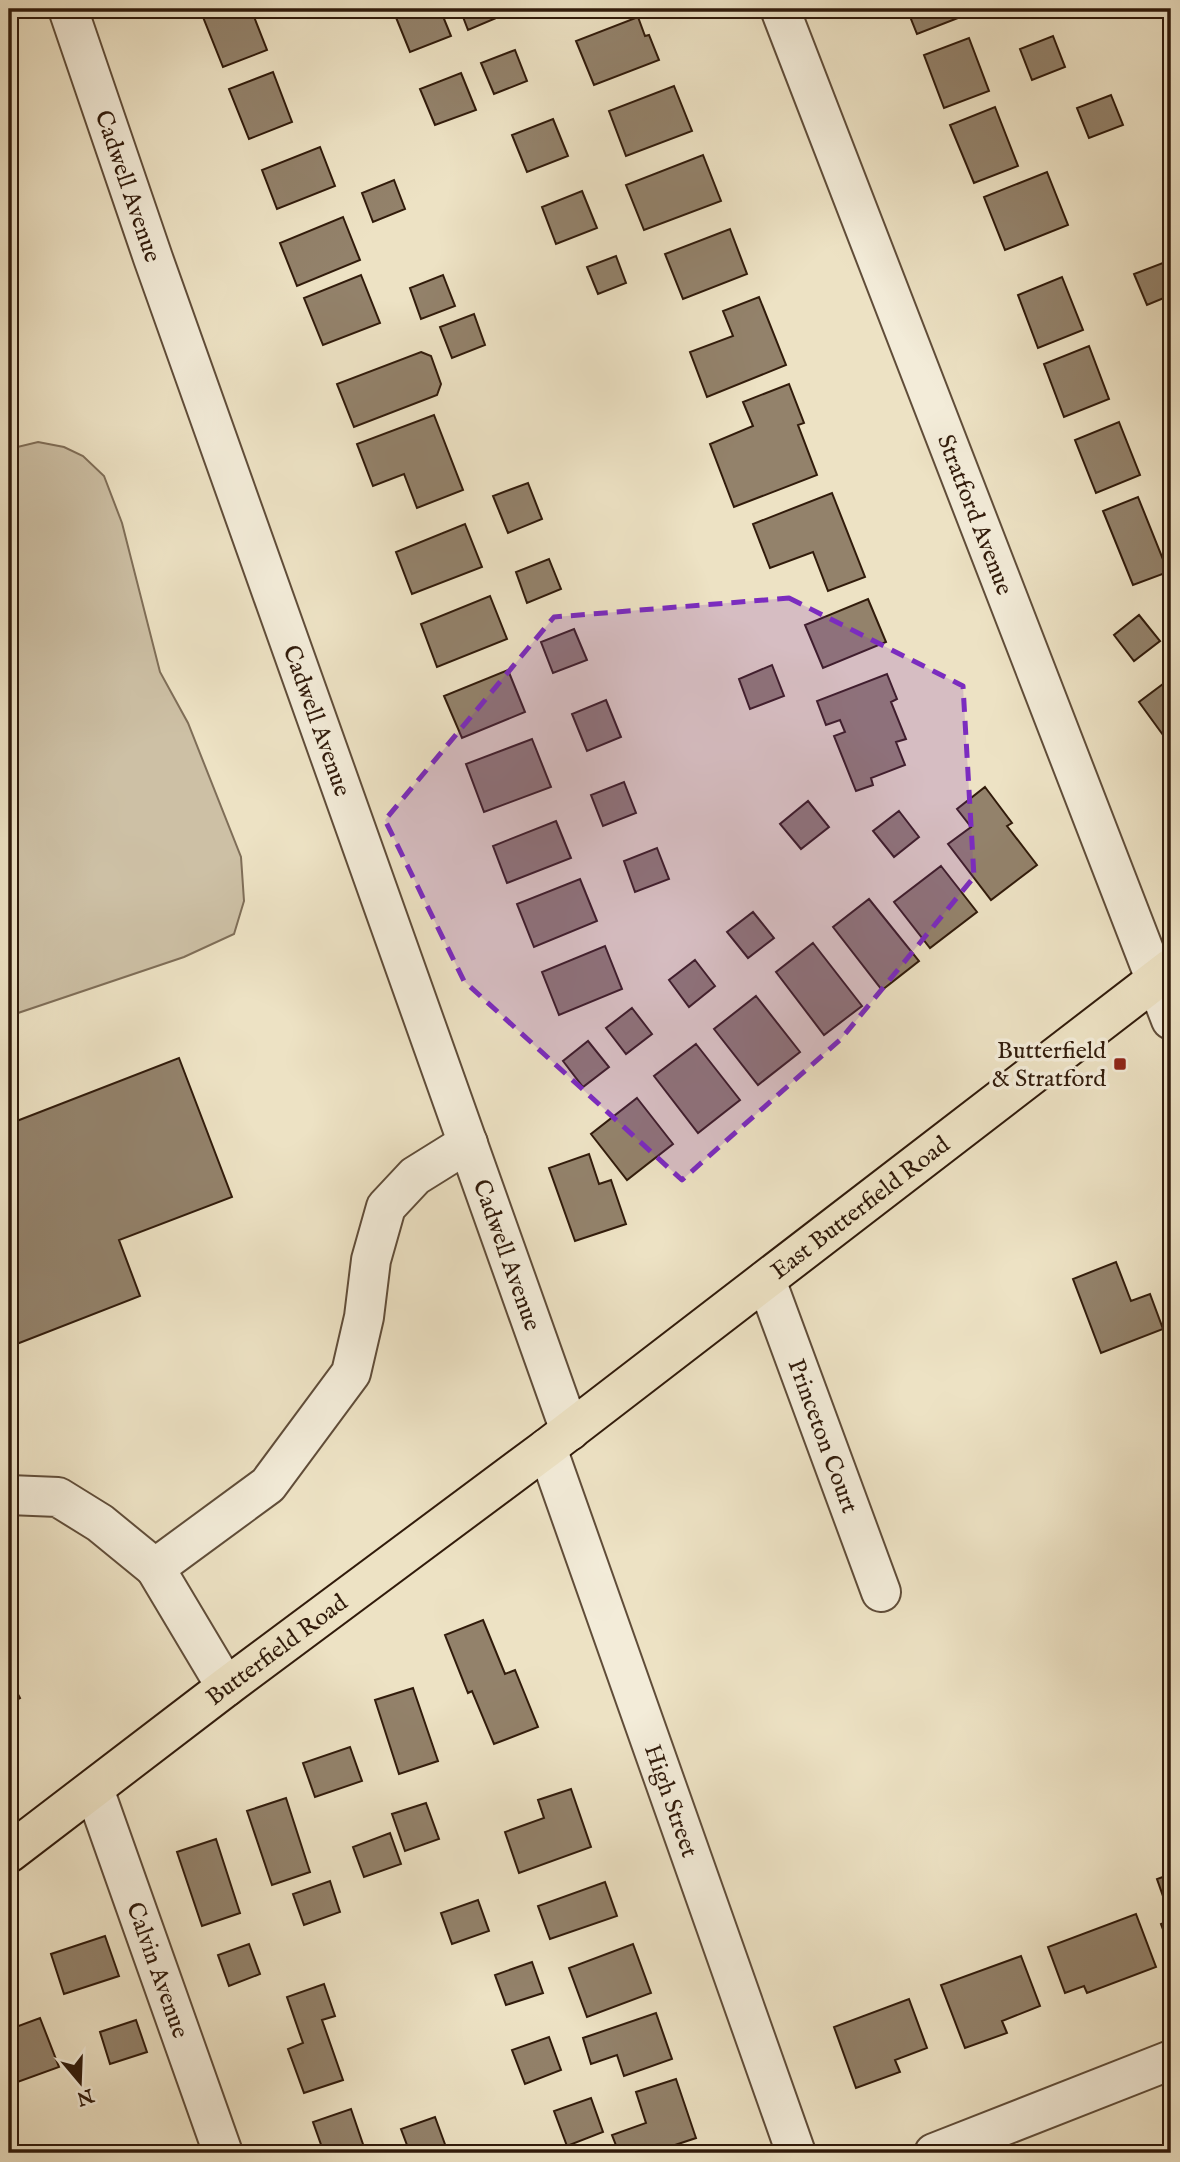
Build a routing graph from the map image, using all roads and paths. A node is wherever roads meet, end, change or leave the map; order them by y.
1 (68, 9) edge
2 (780, 9) edge
3 (1163, 974) edge
4 (1171, 1020) edge
5 (468, 1143) junction
6 (766, 1280) junction
7 (558, 1440) junction
8 (9, 1495) edge
9 (155, 1568) junction
10 (881, 1591) dead end
11 (226, 1687) junction
12 (94, 1790) junction
13 (9, 1853) edge
14 (1171, 2060) edge
15 (223, 2153) edge
16 (796, 2153) edge
17 (934, 2153) edge

1 - 5 street, Cadwell Avenue
2 - 3 street, Stratford Avenue
3 - 4 street, Stratford Avenue
3 - 6 main road, East Butterfield Road
5 - 7 street, Cadwell Avenue
5 - 9 street
6 - 7 main road, East Butterfield Road
6 - 10 street, Princeton Court
7 - 11 main road, Butterfield Road
7 - 16 street, High Street
8 - 9 street
9 - 11 street
11 - 12 main road, Butterfield Road
12 - 13 main road, Butterfield Road
12 - 15 street, Calvin Avenue
14 - 17 street

